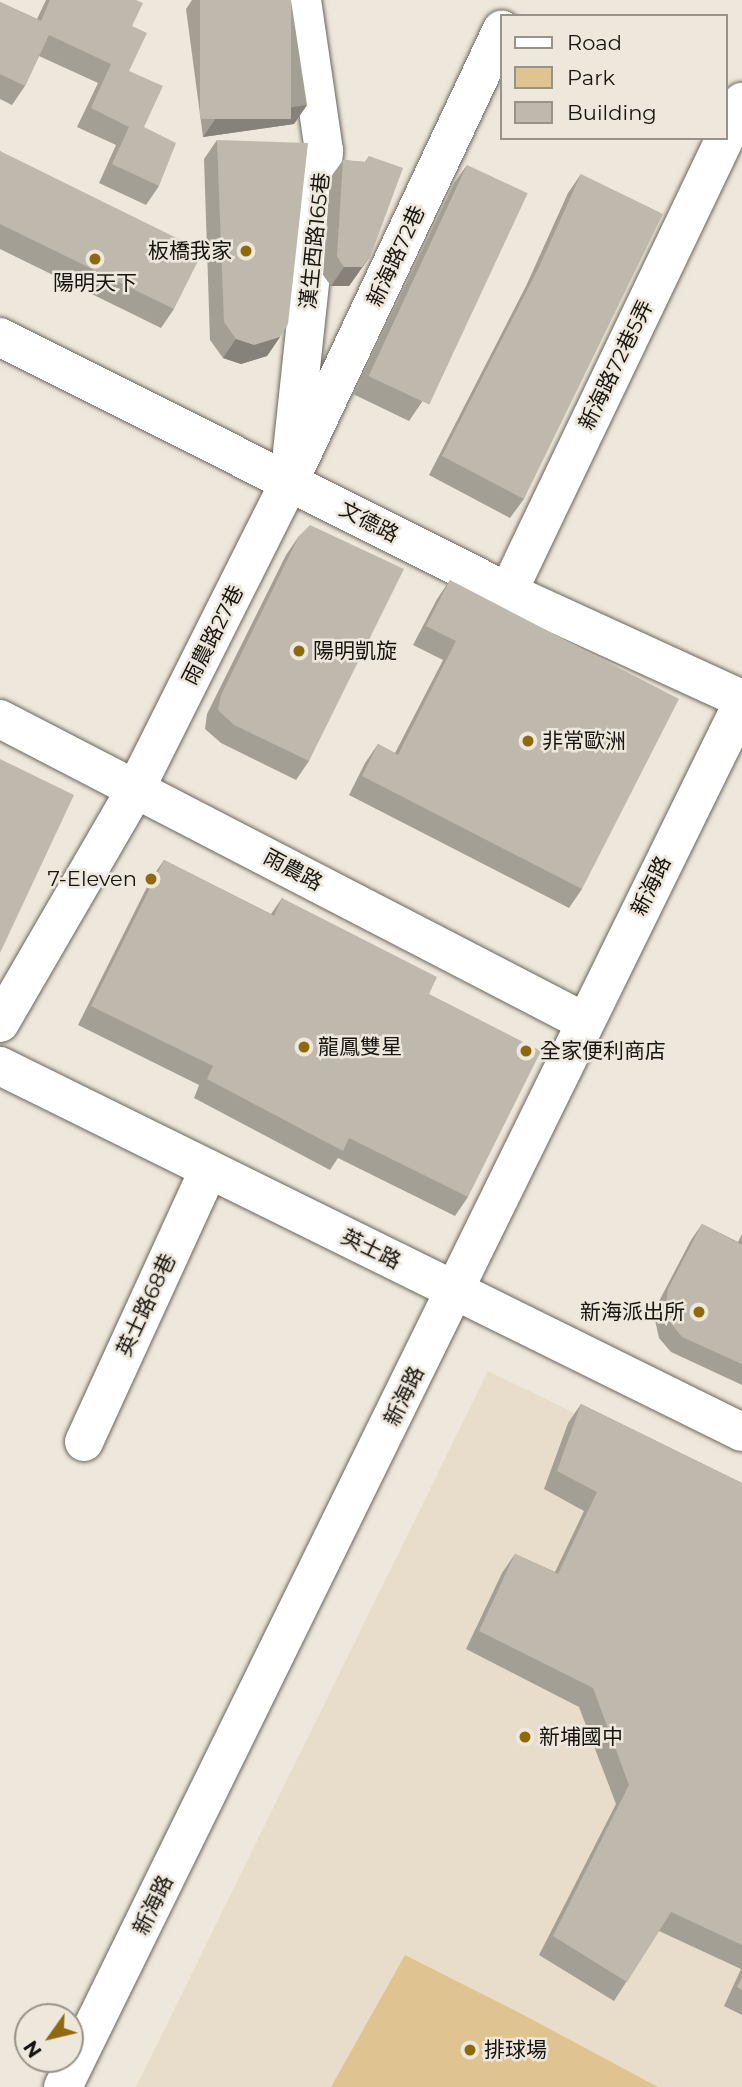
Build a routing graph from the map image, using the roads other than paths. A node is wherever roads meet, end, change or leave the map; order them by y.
1 (302, 0) edge
2 (500, 34) edge
3 (742, 102) edge
4 (728, 131) edge
5 (724, 140) edge
6 (0, 337) edge
7 (289, 482) junction
8 (508, 592) junction
9 (742, 702) edge
10 (0, 719) edge
11 (136, 788) junction
12 (585, 1022) junction
13 (0, 1023) edge
14 (0, 1066) edge
15 (209, 1169) junction
16 (456, 1291) junction
17 (742, 1432) edge
18 (84, 1441) dead end
19 (63, 2087) edge

1 - 7 street, 漢生西路165巷
2 - 7 street, 新海路72巷
3 - 4 street, 新海路72巷5弄
5 - 8 street, 新海路72巷5弄
6 - 7 street, 文德路
7 - 8 street, 文德路
7 - 11 street, 雨農路27巷
8 - 9 street, 文德路
9 - 12 street, 新海路
10 - 11 street, 雨農路
11 - 12 street, 雨農路
11 - 13 street, 雨農路27巷
12 - 16 street, 新海路
14 - 15 street, 英士路
15 - 16 street, 英士路
15 - 18 street, 英士路68巷
16 - 17 street, 英士路
16 - 19 street, 新海路

